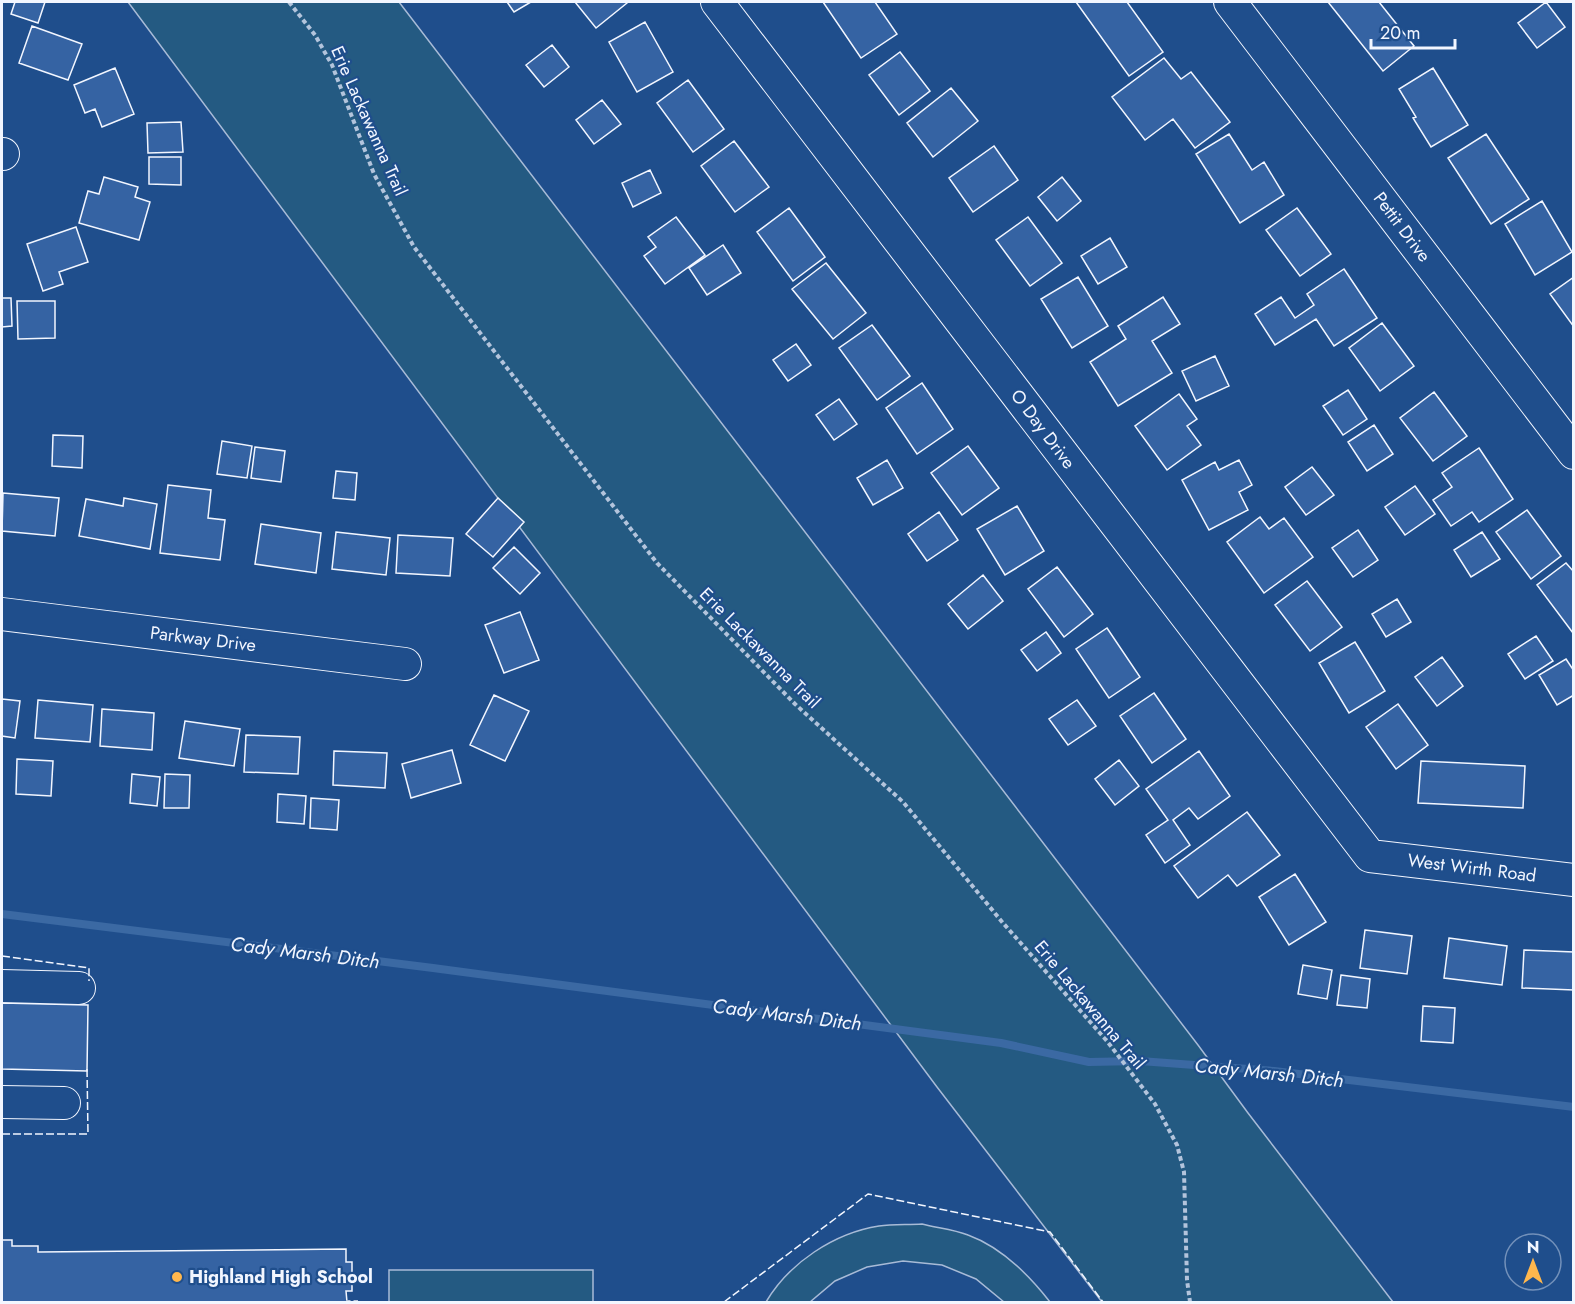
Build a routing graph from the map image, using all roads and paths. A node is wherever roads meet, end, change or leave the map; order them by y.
1 (290, 2) edge
2 (717, 2) edge
3 (1230, 2) edge
4 (1574, 453) edge
5 (2, 614) edge
6 (405, 664) dead end
7 (1370, 856) joint
8 (1574, 880) edge
9 (2, 986) edge
10 (80, 988) dead end
11 (2, 1102) edge
12 (64, 1103) dead end
13 (346, 1302) edge
14 (361, 1302) edge
15 (1190, 1302) edge

1 - 15 path, Erie Lackawanna Trail
2 - 7 street, O Day Drive
3 - 4 street, Pettit Drive
5 - 6 street, Parkway Drive
7 - 8 street, West Wirth Road
9 - 10 street
11 - 12 street
13 - 14 path

